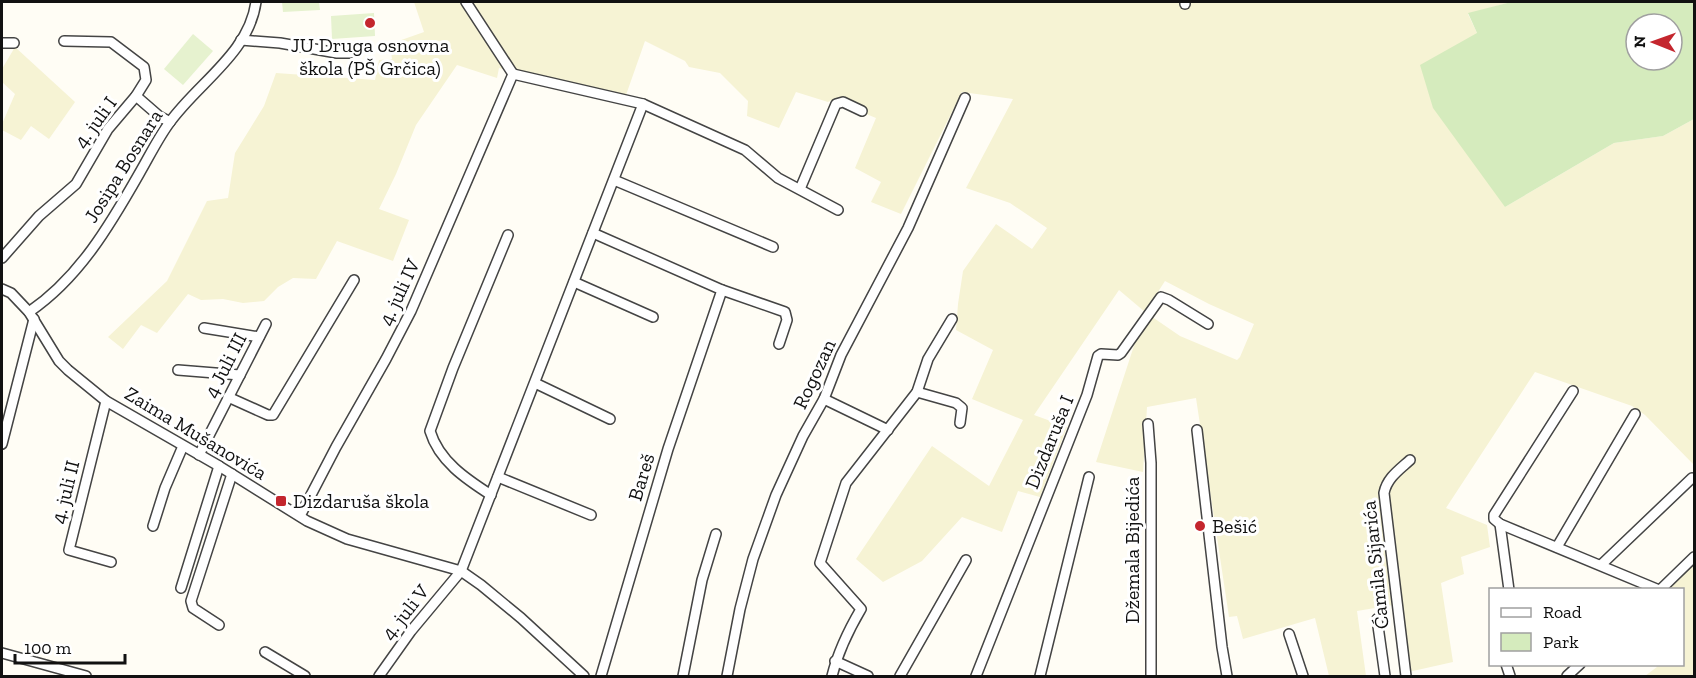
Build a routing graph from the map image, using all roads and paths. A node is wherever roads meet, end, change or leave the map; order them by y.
1 (256, 2) edge
2 (466, 2) edge
3 (241, 40) junction
4 (64, 41) dead end
5 (2, 43) edge
6 (14, 43) dead end
7 (350, 53) dead end
8 (513, 74) junction
9 (136, 96) junction
10 (965, 98) dead end
11 (643, 104) junction
12 (862, 111) dead end
13 (170, 122) junction
14 (614, 180) junction
15 (800, 189) junction
16 (838, 210) dead end
17 (593, 233) junction
18 (508, 235) dead end
19 (773, 247) dead end
20 (2, 258) edge
21 (354, 280) dead end
22 (574, 282) junction
23 (2, 289) edge
24 (722, 290) junction
25 (31, 315) junction
26 (653, 317) dead end
27 (952, 319) dead end
28 (266, 324) dead end
29 (1208, 324) dead end
30 (204, 328) dead end
31 (259, 337) junction
32 (779, 344) dead end
33 (178, 370) dead end
34 (240, 375) junction
35 (534, 383) junction
36 (917, 392) junction
37 (1574, 392) dead end
38 (228, 398) junction
39 (824, 399) junction
40 (106, 401) junction
41 (1635, 414) dead end
42 (610, 419) dead end
43 (960, 423) dead end
44 (1148, 424) dead end
45 (888, 430) junction
46 (1197, 430) dead end
47 (2, 444) edge
48 (183, 446) junction
49 (199, 455) junction
50 (1410, 460) dead end
51 (219, 466) junction
52 (232, 474) junction
53 (498, 477) junction
54 (1089, 477) dead end
55 (1692, 478) dead end
56 (491, 495) junction
57 (591, 515) dead end
58 (300, 516) junction
59 (1500, 524) junction
60 (153, 526) dead end
61 (716, 534) dead end
62 (1557, 547) junction
63 (1695, 557) edge
64 (966, 560) dead end
65 (111, 562) dead end
66 (1601, 565) junction
67 (461, 571) junction
68 (181, 588) dead end
69 (1509, 588) edge
70 (1655, 588) edge
71 (1662, 588) edge
72 (1377, 619) dead end
73 (219, 625) dead end
74 (1289, 634) dead end
75 (265, 652) dead end
76 (2, 653) edge
77 (835, 661) junction
78 (86, 676) edge
79 (305, 676) edge
80 (379, 676) edge
81 (584, 676) edge
82 (601, 676) edge
83 (683, 676) edge
84 (727, 676) edge
85 (831, 676) edge
86 (868, 676) edge
87 (900, 676) edge
88 (976, 676) edge
89 (1040, 676) edge
90 (1151, 676) edge
91 (1227, 676) edge
92 (1303, 676) edge
93 (1385, 676) edge
94 (1406, 676) edge

1 - 3 street, Josipa Bosnara
2 - 8 street
3 - 7 street
3 - 13 street, Josipa Bosnara
4 - 9 street, 4. juli I
5 - 6 street
8 - 11 street
8 - 58 street, 4. juli IV
9 - 13 street
9 - 20 street, 4. juli I
10 - 39 street, Rogozan
11 - 14 street
11 - 15 street
12 - 15 street
13 - 25 street, Josipa Bosnara
14 - 17 street
14 - 19 street
15 - 16 street
17 - 22 street
17 - 24 street
18 - 56 street
21 - 38 street
22 - 26 street
22 - 35 street
23 - 25 street, Zaima Mušanovića
24 - 32 street
24 - 82 street, Bareš
25 - 40 street, Zaima Mušanovića
25 - 47 street
27 - 36 street
28 - 31 street, 4 Juli III
29 - 88 street, Dizdaruša I
30 - 31 street
31 - 34 street, 4 Juli III
33 - 34 street
34 - 38 street, 4 Juli III
35 - 42 street
35 - 53 street
36 - 43 street
36 - 45 street
37 - 59 street
38 - 49 street, 4 Juli III
39 - 45 street
39 - 84 street, Rogozan
40 - 48 street, Zaima Mušanovića
40 - 65 street, 4. juli II
41 - 62 street
44 - 90 street, Džemala Bijedića
45 - 77 street
46 - 91 street
48 - 49 street, Zaima Mušanovića
48 - 60 street
49 - 51 street, Zaima Mušanovića
50 - 94 street, Ćamila Sijarića
51 - 52 street, Zaima Mušanovića
51 - 68 street
52 - 58 street, Zaima Mušanovića
52 - 73 street
53 - 56 street
53 - 57 street
54 - 89 street
55 - 66 street
56 - 67 street
58 - 67 street, Zaima Mušanovića
59 - 62 street
59 - 69 street
61 - 83 street
62 - 66 street
63 - 71 street
64 - 87 street
66 - 70 street
67 - 80 street, 4. juli V
67 - 81 street, Zaima Mušanovića
72 - 93 street, Ćamila Sijarića
74 - 92 street
75 - 79 street
76 - 78 street
77 - 85 street
77 - 86 street

